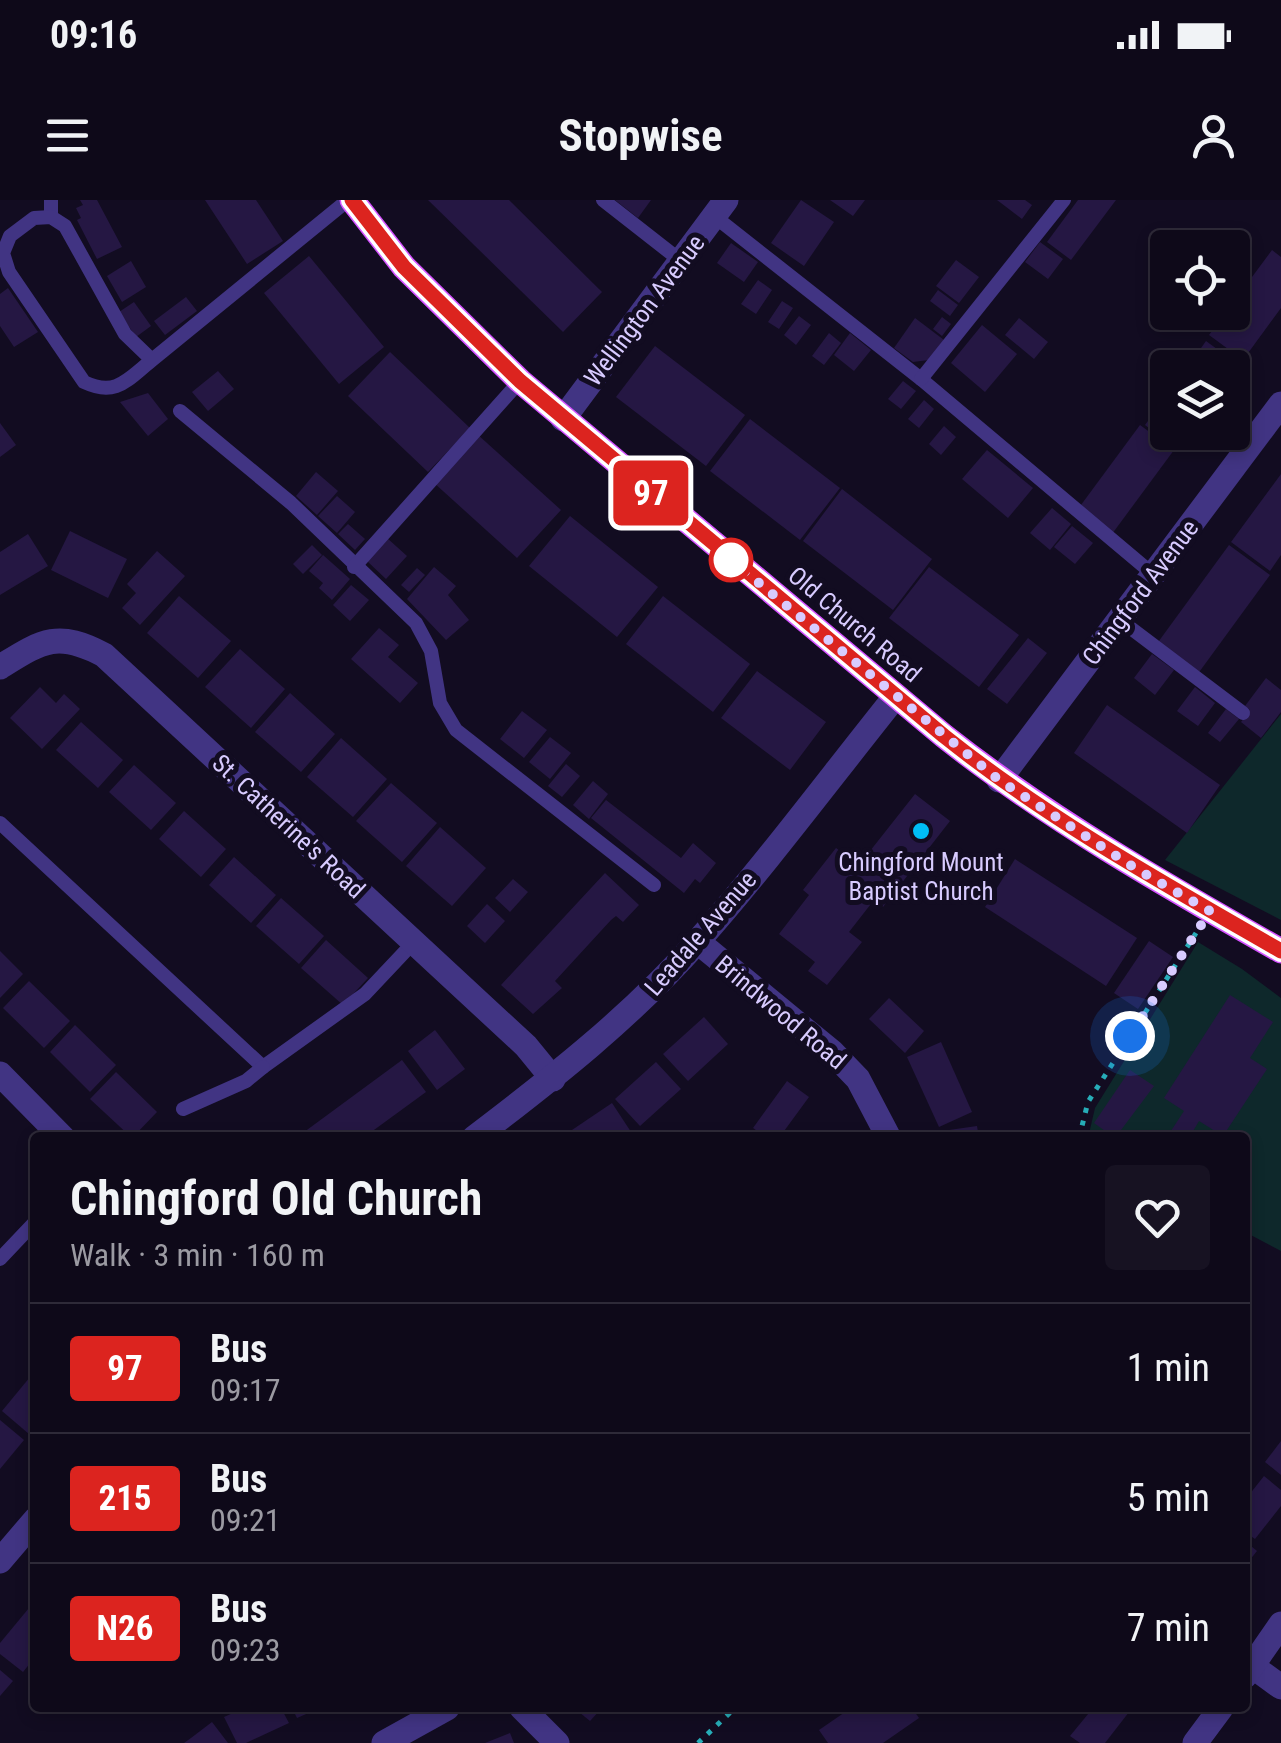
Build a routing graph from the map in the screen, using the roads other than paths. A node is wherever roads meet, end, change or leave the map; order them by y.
1 (52, 200) edge
2 (350, 200) edge
3 (603, 200) edge
4 (1064, 200) edge
5 (720, 208) edge
6 (51, 217) junction
7 (680, 261) junction
8 (152, 360) junction
9 (921, 378) junction
10 (520, 381) junction
11 (1281, 404) edge
12 (180, 411) dead end
13 (562, 419) junction
14 (354, 567) junction
15 (1154, 576) junction
16 (1120, 620) junction
17 (0, 668) edge
18 (895, 697) junction
19 (1243, 714) dead end
20 (999, 780) junction
21 (0, 823) edge
22 (654, 885) dead end
23 (414, 942) junction
24 (698, 942) junction
25 (1281, 951) edge
26 (263, 1066) junction
27 (0, 1074) edge
28 (553, 1079) junction
29 (183, 1109) dead end
30 (57, 1132) edge
31 (482, 1132) edge
32 (885, 1132) edge
33 (30, 1227) edge
34 (0, 1259) edge
35 (30, 1526) edge
36 (0, 1560) edge
37 (1281, 1624) edge
38 (1250, 1668) edge
39 (1250, 1672) edge
40 (1281, 1686) edge
41 (440, 1712) edge
42 (526, 1712) edge
43 (1218, 1712) edge
44 (384, 1743) edge
45 (557, 1743) edge
46 (1194, 1743) edge

1 - 6 lane
2 - 8 lane
2 - 10 main road, Old Church Road
3 - 7 lane
4 - 9 lane
5 - 7 street, Wellington Avenue
5 - 9 lane
6 - 8 lane
6 - 8 lane
7 - 13 street, Wellington Avenue
9 - 15 lane
10 - 13 main road, Old Church Road
10 - 14 lane
11 - 15 street, Chingford Avenue
12 - 14 lane
13 - 18 main road, Old Church Road
14 - 22 lane
15 - 16 street, Chingford Avenue
16 - 19 lane
16 - 20 street, Chingford Avenue
17 - 23 street, St. Catherine's Road
18 - 20 main road, Old Church Road
18 - 24 street, Leadale Avenue
20 - 25 main road, Old Church Road
21 - 26 lane
23 - 26 lane
23 - 28 street, St. Catherine's Road
24 - 28 street, Leadale Avenue
24 - 32 street, Brindwood Road
26 - 29 lane
27 - 30 street
28 - 31 street, Leadale Avenue
33 - 34 lane
35 - 36 street
37 - 38 street
39 - 40 street
41 - 44 street
42 - 45 street
43 - 46 street

